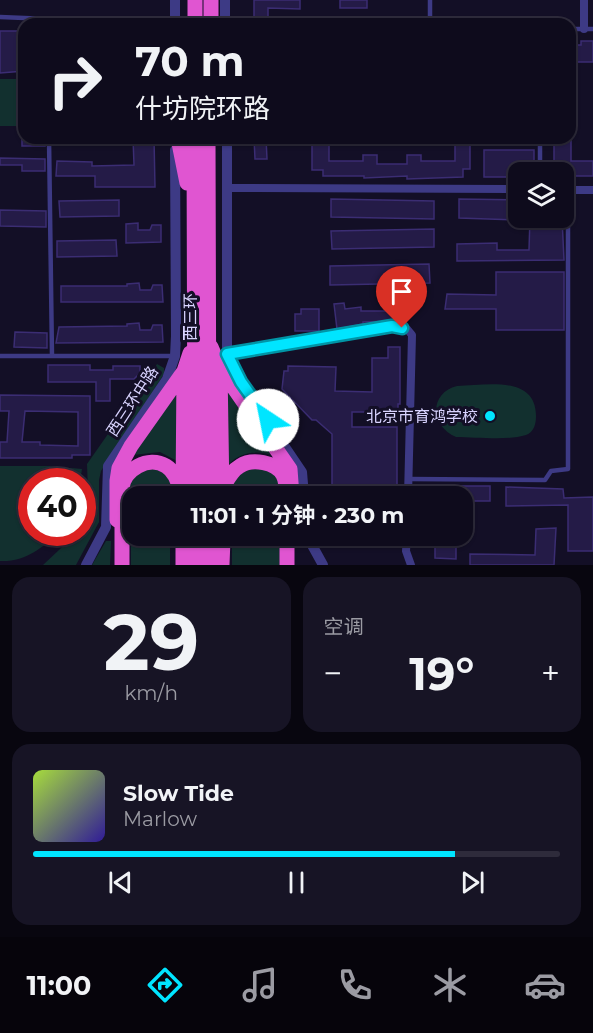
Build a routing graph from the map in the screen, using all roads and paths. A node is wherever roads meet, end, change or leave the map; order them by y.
1 (175, 0) edge
2 (195, 0) edge
3 (211, 0) edge
4 (225, 0) edge
5 (430, 0) edge
6 (584, 0) edge
7 (0, 17) edge
8 (24, 18) edge
9 (175, 18) edge
10 (195, 18) edge
11 (211, 18) edge
12 (225, 18) edge
13 (430, 18) edge
14 (588, 29) edge
15 (49, 144) edge
16 (177, 144) edge
17 (178, 144) edge
18 (194, 144) edge
19 (209, 144) edge
20 (226, 144) edge
21 (540, 144) edge
22 (540, 162) edge
23 (227, 188) junction
24 (508, 189) edge
25 (574, 190) edge
26 (593, 190) edge
27 (194, 213) junction
28 (568, 228) edge
29 (201, 340) junction
30 (227, 354) junction
31 (0, 356) edge
32 (52, 356) junction
33 (175, 356) junction
34 (220, 368) junction
35 (184, 371) junction
36 (409, 479) junction
37 (123, 486) edge
38 (179, 486) edge
39 (183, 486) edge
40 (195, 486) edge
41 (217, 486) edge
42 (218, 486) edge
43 (223, 486) edge
44 (285, 486) edge
45 (291, 486) edge
46 (303, 486) edge
47 (409, 486) edge
48 (122, 492) edge
49 (119, 523) edge
50 (196, 546) edge
51 (200, 546) edge
52 (204, 546) edge
53 (208, 546) edge
54 (287, 546) edge
55 (293, 546) edge
56 (313, 546) edge
57 (406, 546) edge
58 (86, 564) edge
59 (117, 565) edge
60 (122, 565) edge
61 (183, 565) edge
62 (195, 565) edge
63 (209, 565) edge
64 (222, 565) edge
65 (287, 565) edge
66 (294, 565) edge
67 (323, 565) edge
68 (411, 565) edge

1 - 9 street
2 - 10 highway
3 - 11 highway
4 - 12 street
5 - 13 lane
6 - 14 street
7 - 8 lane
15 - 32 lane
16 - 33 street, 西三环中路
17 - 27 highway
18 - 27 highway, 西三环
19 - 29 highway, 西三环
20 - 23 street
21 - 22 lane
23 - 24 street
23 - 30 street
25 - 26 street
27 - 29 highway, 西三环
28 - 36 lane
29 - 34 highway
29 - 35 highway
29 - 40 highway, 西三环
29 - 41 highway, 西三环
30 - 36 street
30 - 46 street
31 - 32 lane
32 - 33 lane
33 - 49 street, 西三环中路
34 - 42 highway
34 - 45 highway
35 - 39 highway
35 - 49 highway
36 - 47 street
37 - 38 highway
43 - 44 highway
48 - 49 highway
49 - 58 street, 西三环中路
49 - 59 highway
49 - 60 highway, bridge
50 - 61 highway
51 - 62 highway
52 - 63 highway
53 - 64 highway
54 - 65 highway, bridge
55 - 66 highway
56 - 67 street
57 - 68 street

